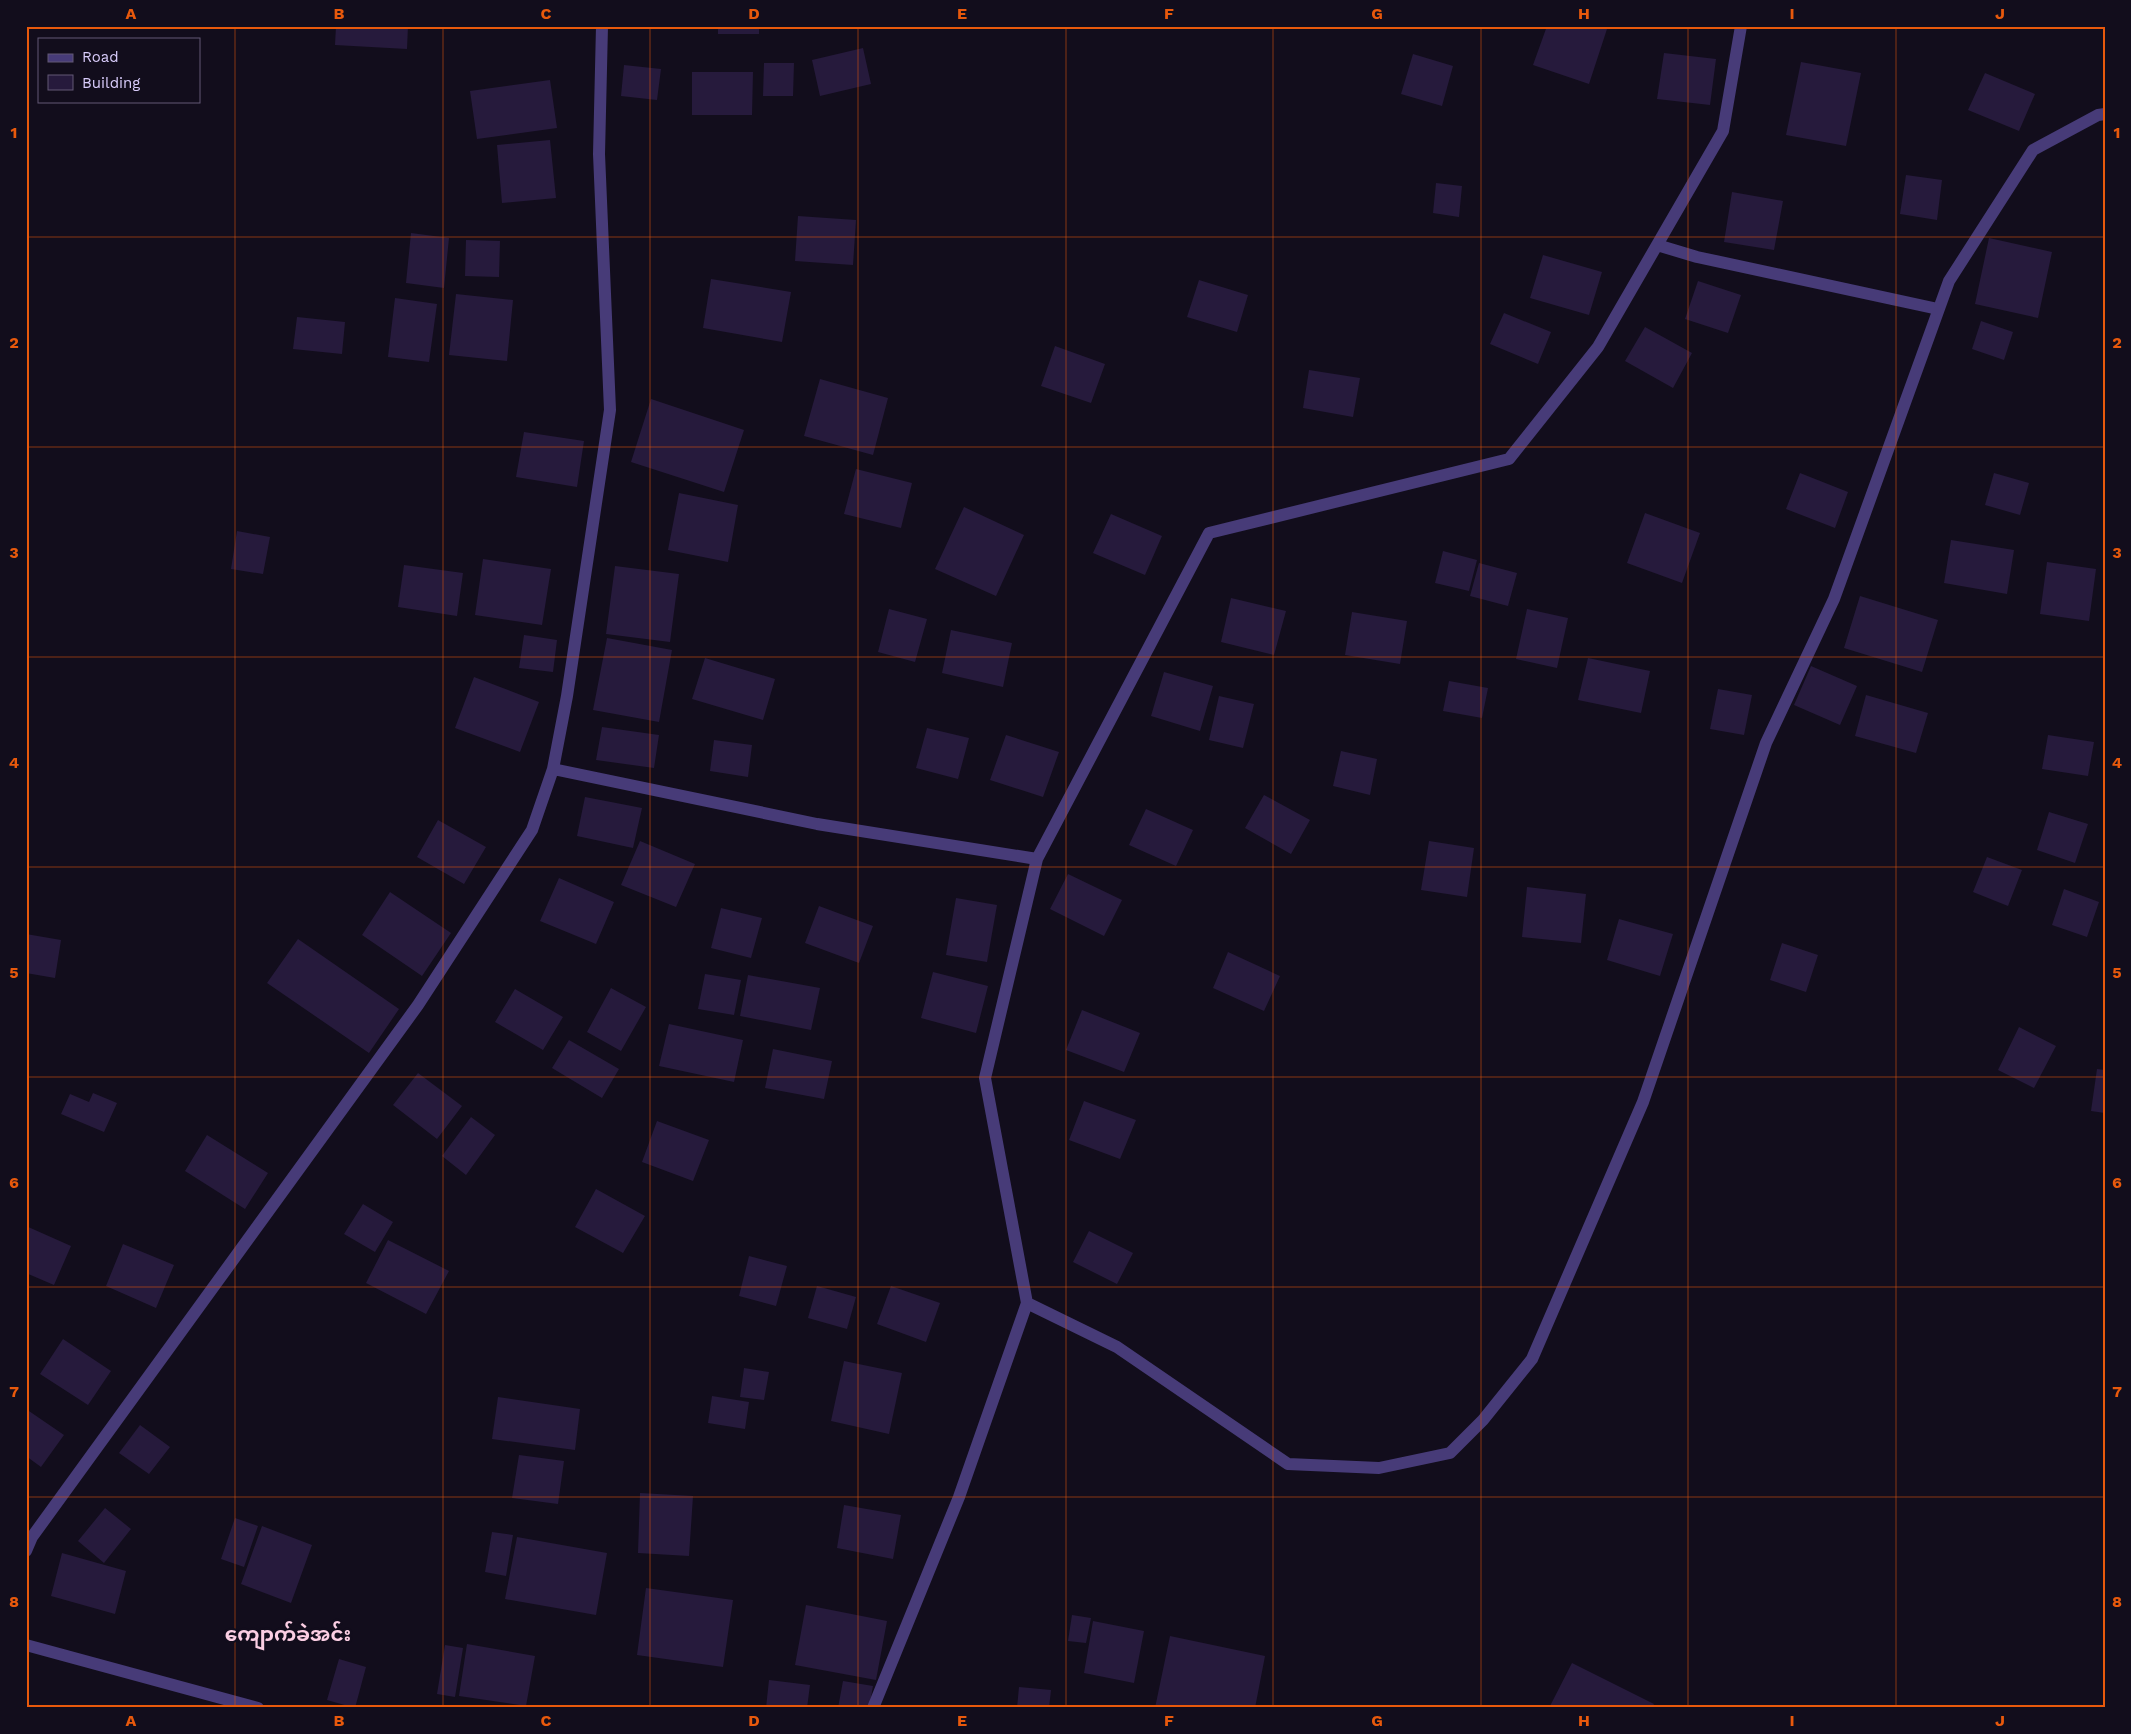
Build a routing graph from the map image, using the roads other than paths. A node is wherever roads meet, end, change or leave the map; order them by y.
1 (602, 26) edge
2 (1742, 26) edge
3 (2105, 114) edge
4 (1657, 245) junction
5 (1938, 309) junction
6 (553, 769) junction
7 (1038, 859) junction
8 (1027, 1303) junction
9 (26, 1551) edge
10 (26, 1645) edge
11 (258, 1708) edge
12 (873, 1708) edge

1 - 6 street
2 - 4 street
3 - 5 street
4 - 5 street
4 - 7 street
5 - 8 street
6 - 7 street
6 - 9 street
7 - 8 street
8 - 12 street
10 - 11 street

